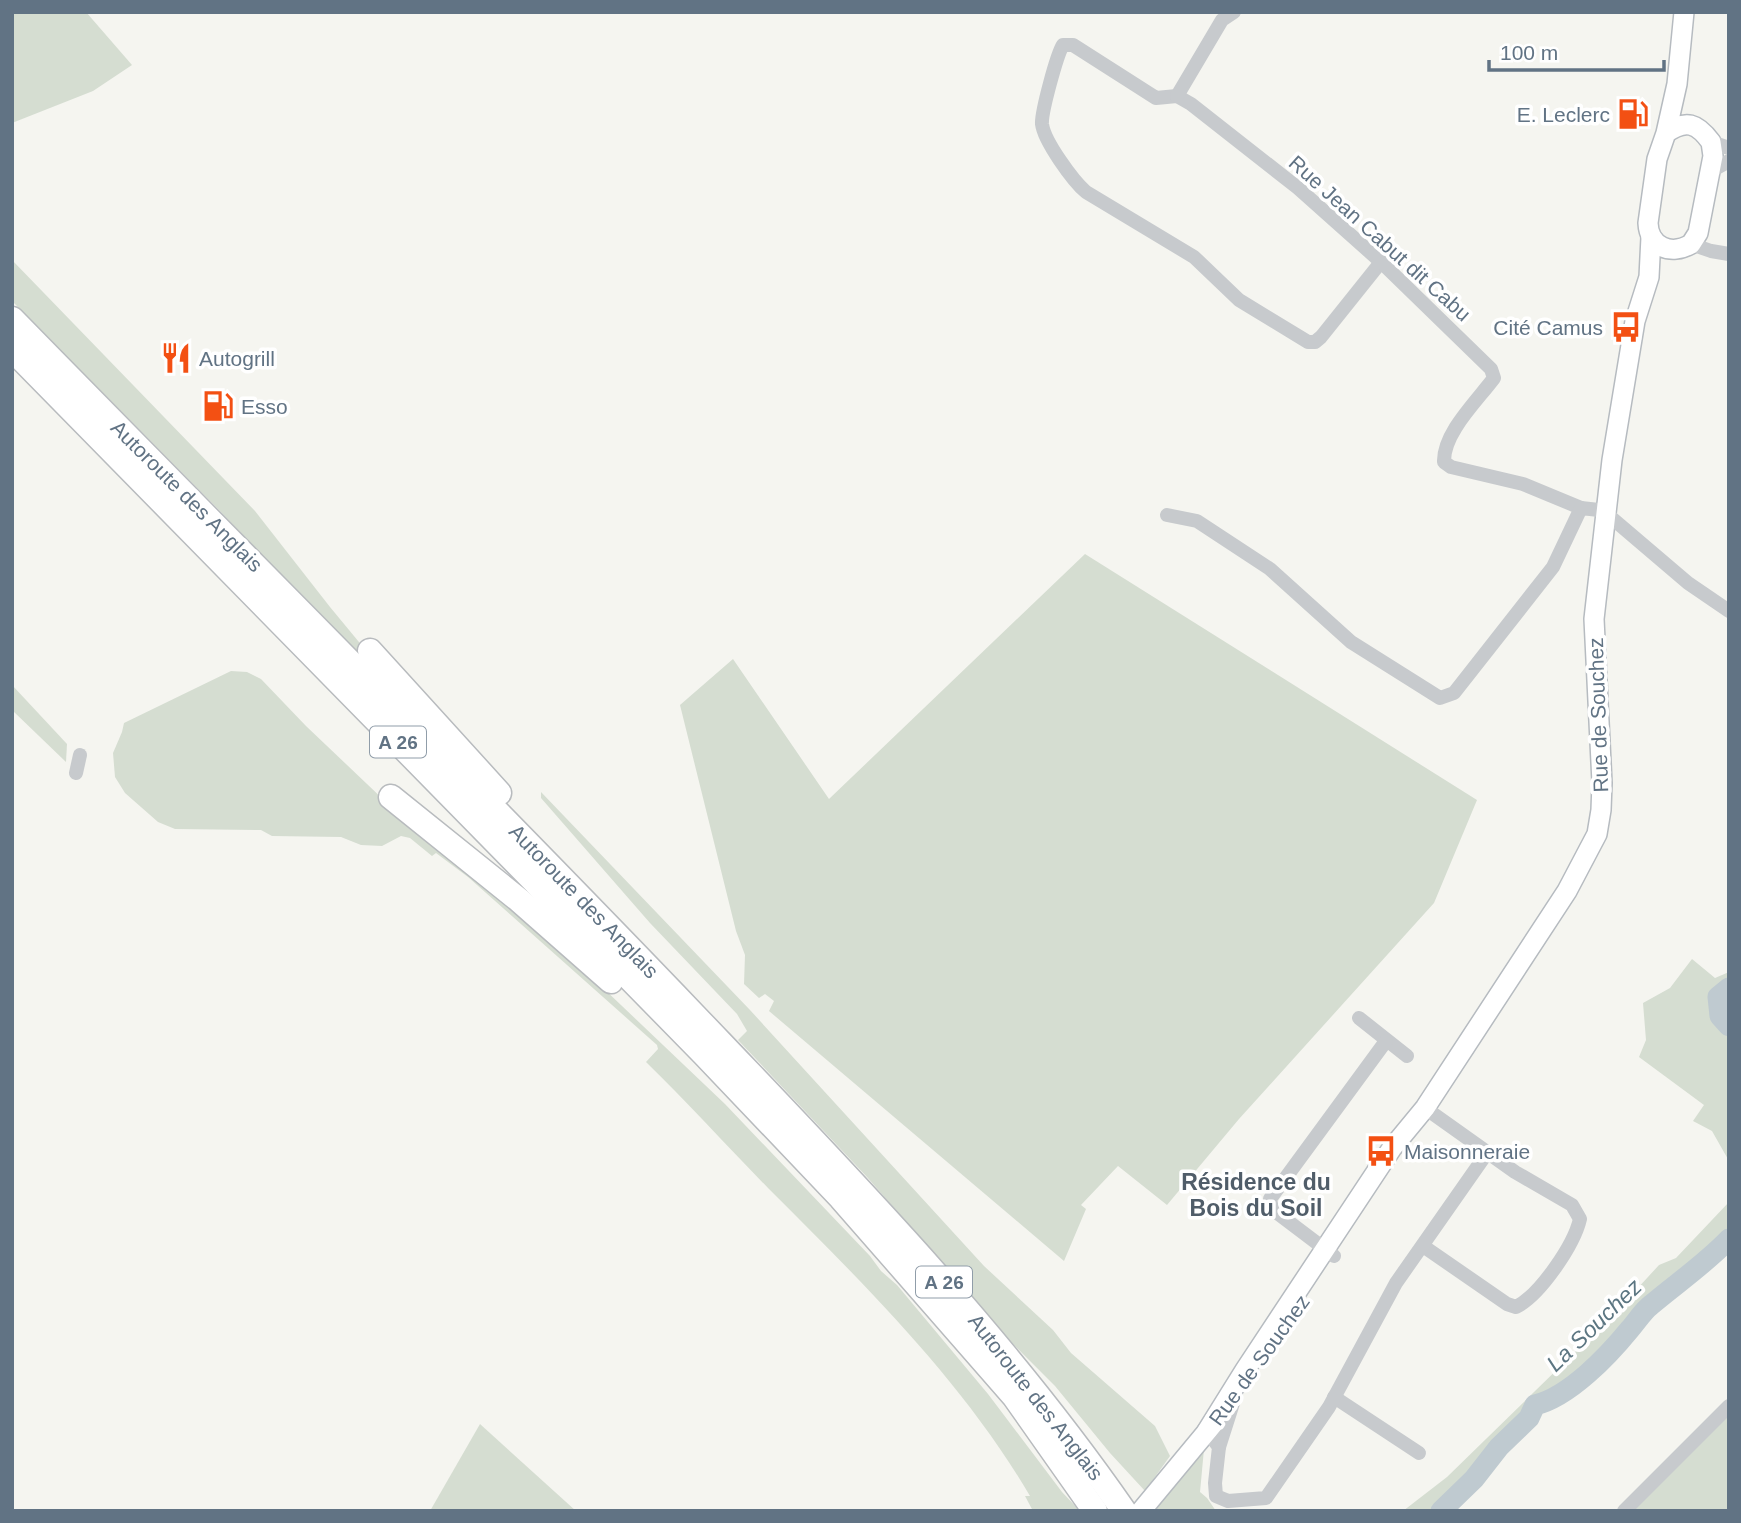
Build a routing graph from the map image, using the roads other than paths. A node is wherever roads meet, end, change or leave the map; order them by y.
1 (1684, 12) edge
2 (1223, 15) edge
3 (1676, 84) junction
4 (1177, 96) junction
5 (1695, 126) junction
6 (1666, 133) junction
7 (1720, 145) edge
8 (1729, 160) edge
9 (1709, 172) junction
10 (1651, 237) junction
11 (1685, 246) junction
12 (1729, 254) edge
13 (1381, 262) junction
14 (1649, 277) junction
15 (12, 318) edge
16 (12, 349) edge
17 (1581, 508) junction
18 (1606, 514) junction
19 (1167, 515) dead end
20 (1728, 609) edge
21 (370, 651) dead end
22 (80, 755) dead end
23 (76, 773) dead end
24 (391, 797) dead end
25 (585, 901) junction
26 (1359, 1018) dead end
27 (1387, 1041) junction
28 (1407, 1056) dead end
29 (1425, 1108) junction
30 (782, 1137) junction
31 (1487, 1153) junction
32 (1423, 1246) junction
33 (1330, 1253) junction
34 (1334, 1397) junction
35 (1234, 1400) junction
36 (1729, 1406) edge
37 (1207, 1432) junction
38 (1219, 1447) junction
39 (1419, 1453) dead end
40 (1129, 1510) edge
41 (1095, 1511) edge
42 (1624, 1511) edge

1 - 3 main road
2 - 4 street
3 - 5 main road
3 - 6 main road
4 - 13 street, Rue Jean Cabut dit Cabu
4 - 13 street
5 - 6 main road
5 - 7 main road
6 - 10 main road, Rue de Souchez
7 - 9 main road
8 - 9 street
9 - 11 main road
10 - 11 main road
10 - 14 main road, Rue de Souchez
11 - 12 street
11 - 14 main road, Rue de Souchez
13 - 17 street, Rue Jean Cabut dit Cabu
14 - 18 main road, Rue de Souchez
15 - 25 highway, Autoroute des Anglais / A 26
16 - 30 highway, Autoroute des Anglais / A 26
17 - 18 street
17 - 19 street
18 - 20 street
18 - 29 main road, Rue de Souchez
21 - 25 highway
22 - 23 street
24 - 30 highway
25 - 40 highway, Autoroute des Anglais / A 26
26 - 27 street
27 - 28 street
27 - 33 street
29 - 31 street
29 - 33 main road, Rue de Souchez
30 - 41 highway, Autoroute des Anglais / A 26
31 - 32 street
31 - 32 street
32 - 34 street
33 - 35 main road, Rue de Souchez
33 - 37 main road, Rue de Souchez
34 - 38 street
34 - 39 street
35 - 37 main road, Rue de Souchez
35 - 38 street
36 - 42 street
37 - 38 street
37 - 40 main road

